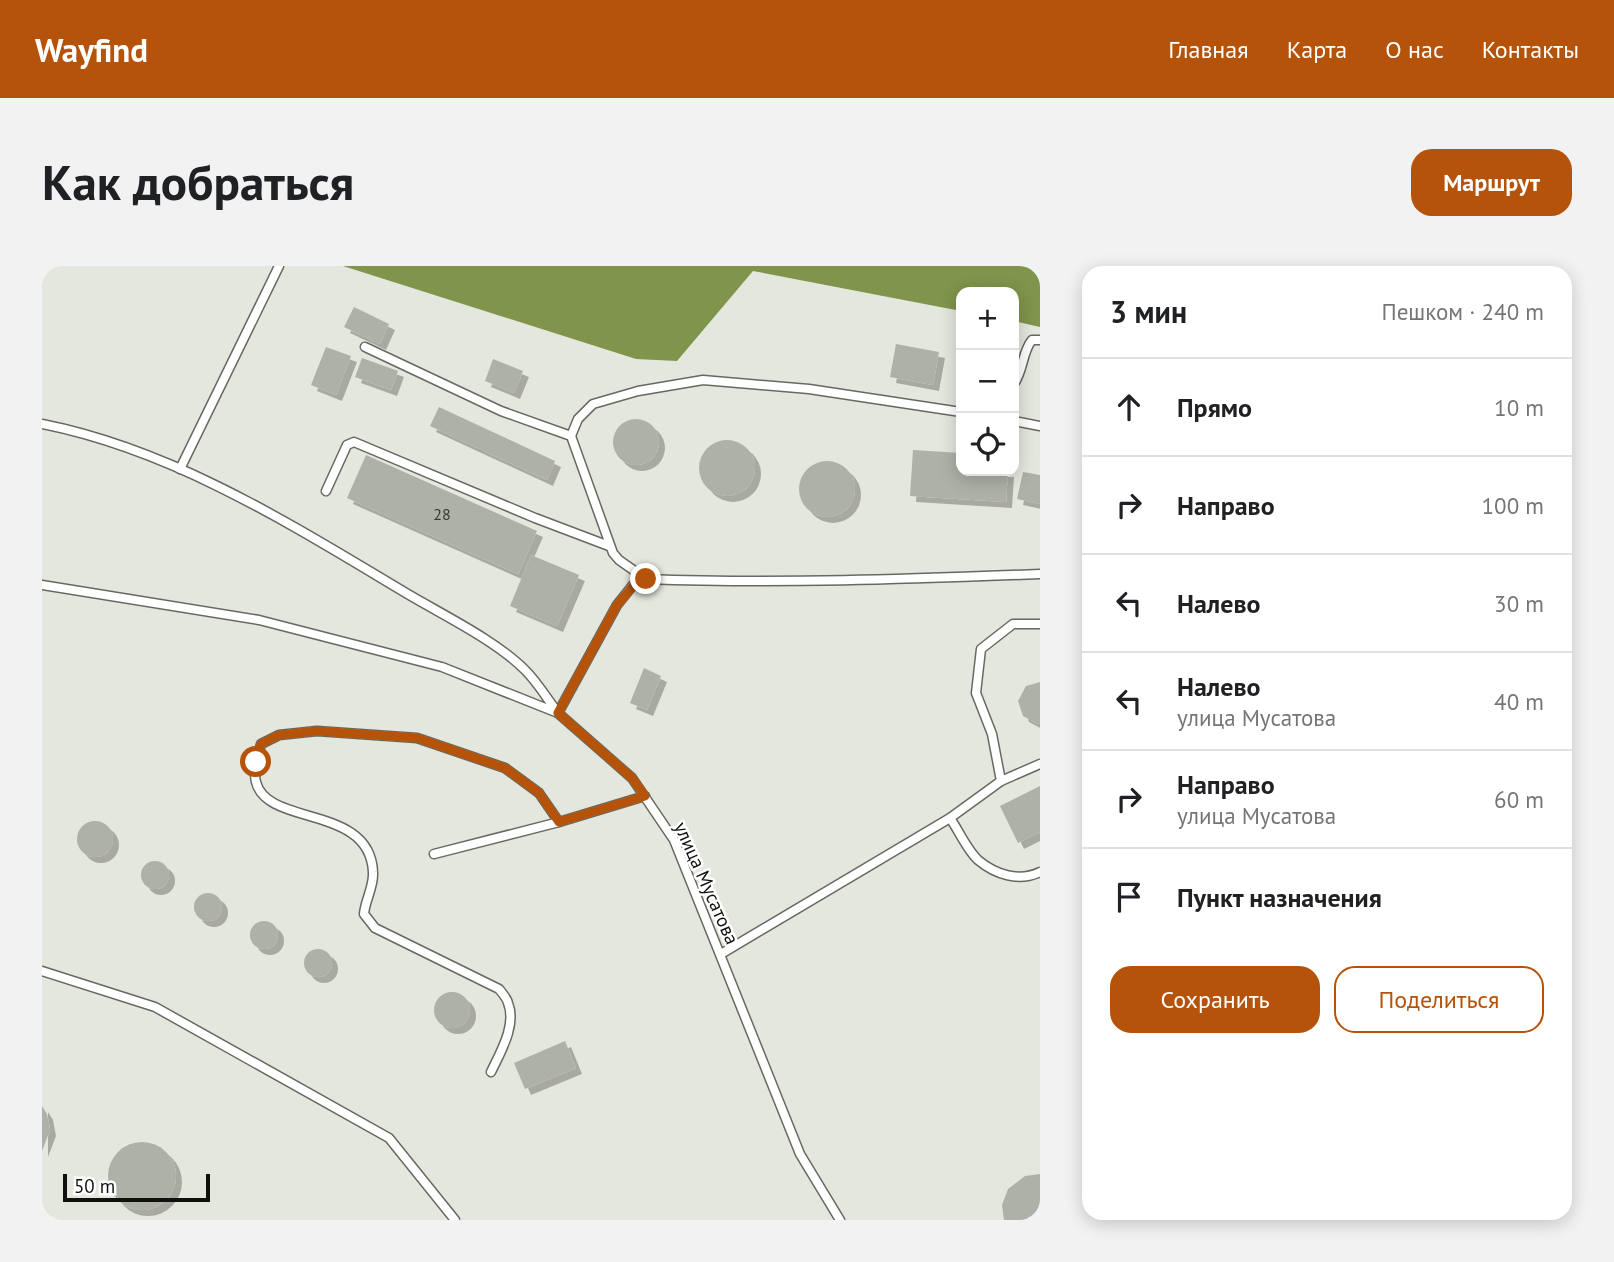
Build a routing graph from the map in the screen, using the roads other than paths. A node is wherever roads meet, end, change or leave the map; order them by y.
1 (279, 266) edge
2 (1040, 340) edge
3 (365, 347) dead end
4 (1019, 375) edge
5 (956, 409) edge
6 (1019, 422) edge
7 (42, 424) edge
8 (1040, 426) edge
9 (571, 436) junction
10 (180, 469) junction
11 (326, 491) dead end
12 (609, 546) junction
13 (1040, 574) edge
14 (646, 579) junction
15 (42, 585) edge
16 (1040, 624) edge
17 (558, 713) junction
18 (1040, 764) edge
19 (1002, 781) junction
20 (645, 796) junction
21 (950, 818) junction
22 (559, 822) junction
23 (434, 854) dead end
24 (1040, 872) edge
25 (721, 954) junction
26 (42, 971) edge
27 (491, 1072) dead end
28 (455, 1220) edge
29 (840, 1220) edge

1 - 10 lane
2 - 4 lane
3 - 9 lane
5 - 9 lane
6 - 8 lane
7 - 10 lane
9 - 12 lane
10 - 17 lane
11 - 12 lane
12 - 14 lane
13 - 14 lane
14 - 17 lane
15 - 17 lane
16 - 19 lane
17 - 20 lane, улица Мусатова
18 - 19 lane
19 - 21 lane
20 - 22 lane
20 - 25 lane, улица Мусатова
21 - 24 lane
21 - 25 lane
22 - 23 lane
22 - 27 lane
25 - 29 lane, улица Мусатова
26 - 28 lane

